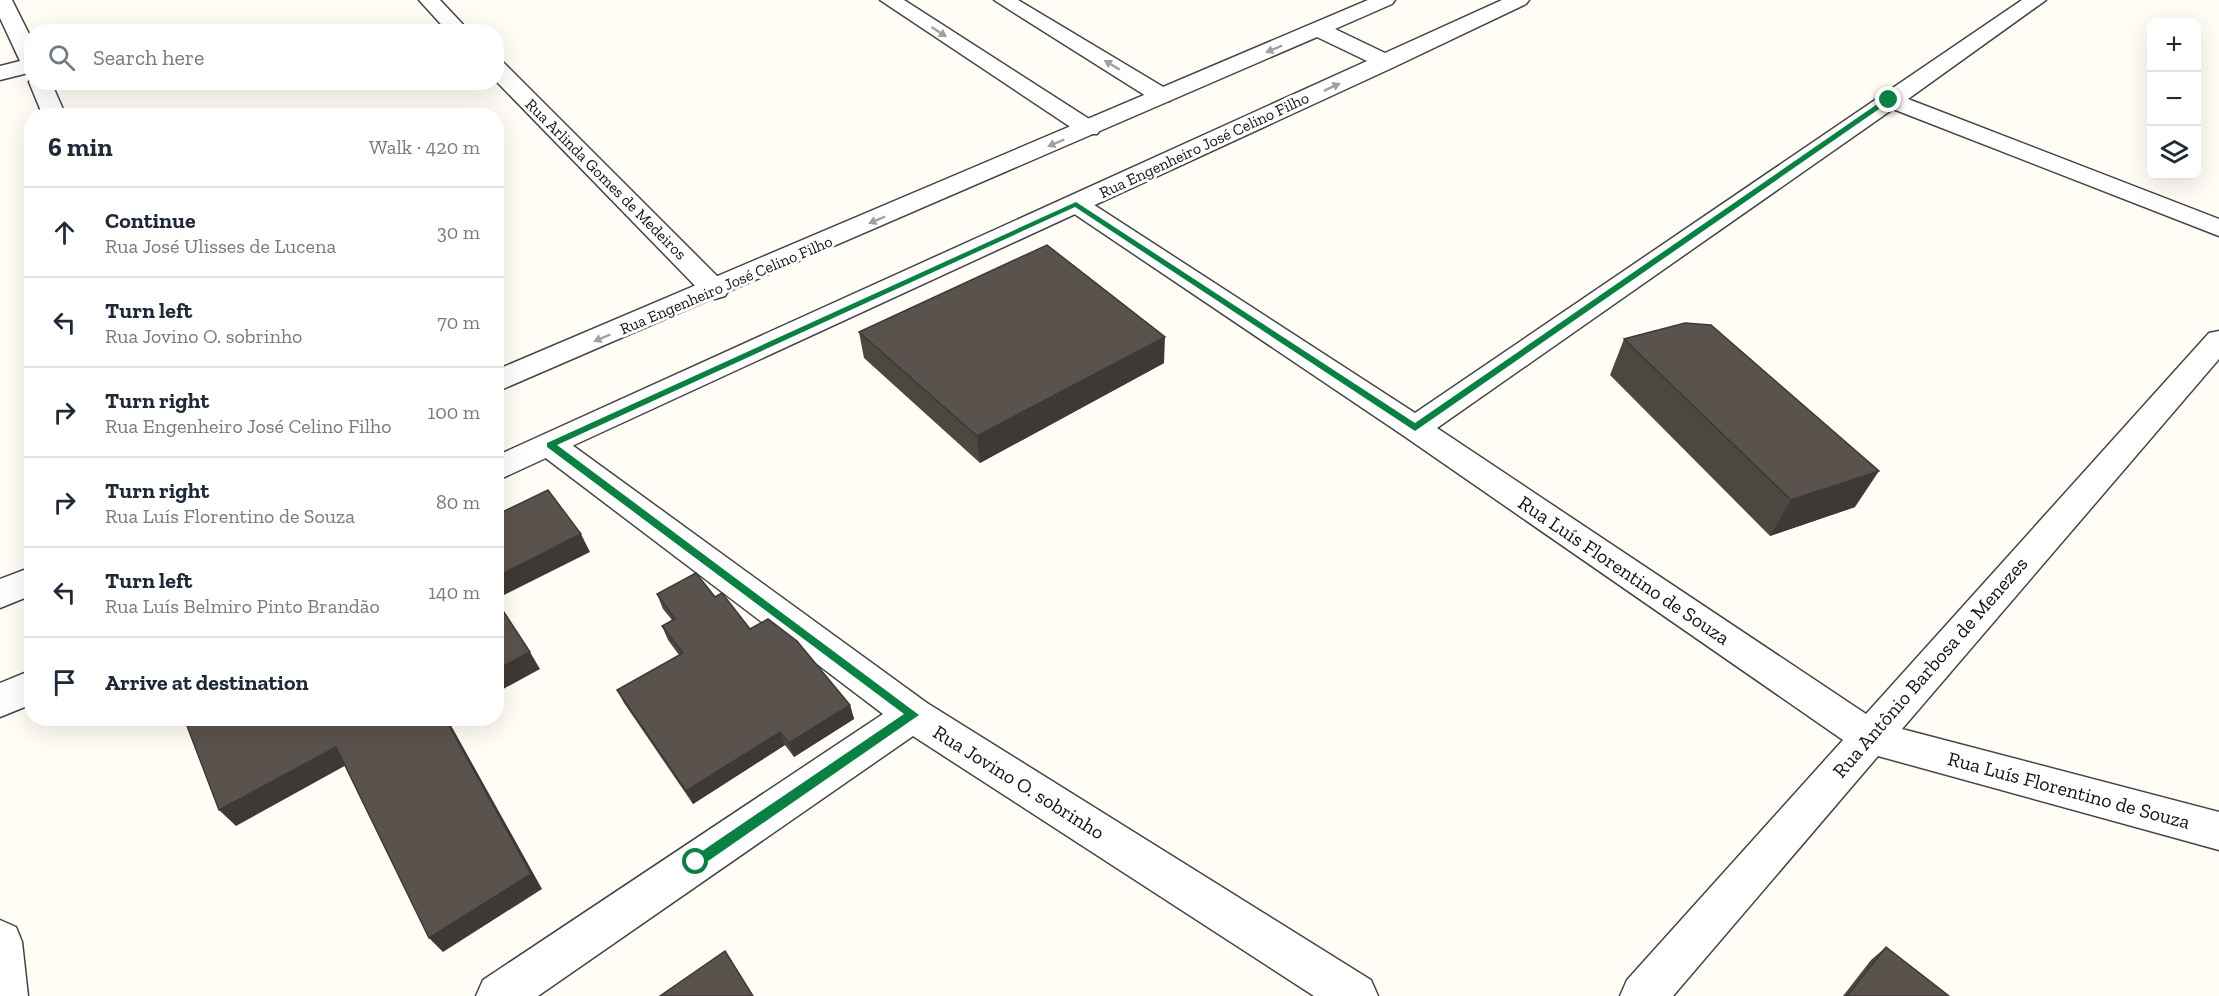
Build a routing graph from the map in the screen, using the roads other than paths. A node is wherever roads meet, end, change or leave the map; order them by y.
1 (2, 0) edge
2 (429, 0) edge
3 (890, 0) edge
4 (1004, 0) edge
5 (1385, 0) edge
6 (1519, 0) edge
7 (2036, 0) edge
8 (452, 24) edge
9 (1319, 30) junction
10 (24, 47) edge
11 (1386, 62) junction
12 (24, 66) edge
13 (0, 73) edge
14 (504, 76) edge
15 (44, 90) edge
16 (1162, 96) junction
17 (1889, 100) junction
18 (51, 108) edge
19 (1089, 129) junction
20 (1076, 204) junction
21 (2219, 228) edge
22 (715, 290) junction
23 (2219, 340) edge
24 (504, 379) edge
25 (1415, 428) junction
26 (550, 445) junction
27 (504, 466) edge
28 (24, 584) edge
29 (0, 594) edge
30 (24, 690) edge
31 (0, 701) edge
32 (913, 715) junction
33 (1869, 737) junction
34 (2219, 831) edge
35 (0, 942) edge
36 (5, 996) edge
37 (499, 996) edge
38 (1355, 996) edge
39 (1643, 996) edge

1 - 10 street
2 - 8 street
3 -> 19 street
16 -> 4 street
5 - 9 street, Rua Engenheiro José Celino Filho
6 - 11 street, Rua Engenheiro José Celino Filho
7 - 17 street
9 - 11 street
9 -> 16 street, Rua Engenheiro José Celino Filho
20 -> 11 street, Rua Engenheiro José Celino Filho
12 - 13 street
14 - 22 street, Rua Arlinda Gomes de Medeiros
15 - 18 street
16 - 19 street, Rua Engenheiro José Celino Filho
17 - 21 street
17 - 25 street
19 -> 22 street, Rua Engenheiro José Celino Filho
20 - 25 street, Rua Luís Florentino de Souza
20 - 26 street, Rua Engenheiro José Celino Filho
22 -> 24 street, Rua Engenheiro José Celino Filho
23 - 33 street, Rua Antônio Barbosa de Menezes
25 - 33 street, Rua Luís Florentino de Souza
26 - 27 street, Rua Engenheiro José Celino Filho
26 - 32 street, Rua Jovino O. sobrinho
28 - 29 street
30 - 31 street
32 - 37 street
32 - 38 street, Rua Jovino O. sobrinho
33 - 34 street, Rua Luís Florentino de Souza
33 - 39 street, Rua Antônio Barbosa de Menezes
35 - 36 street

